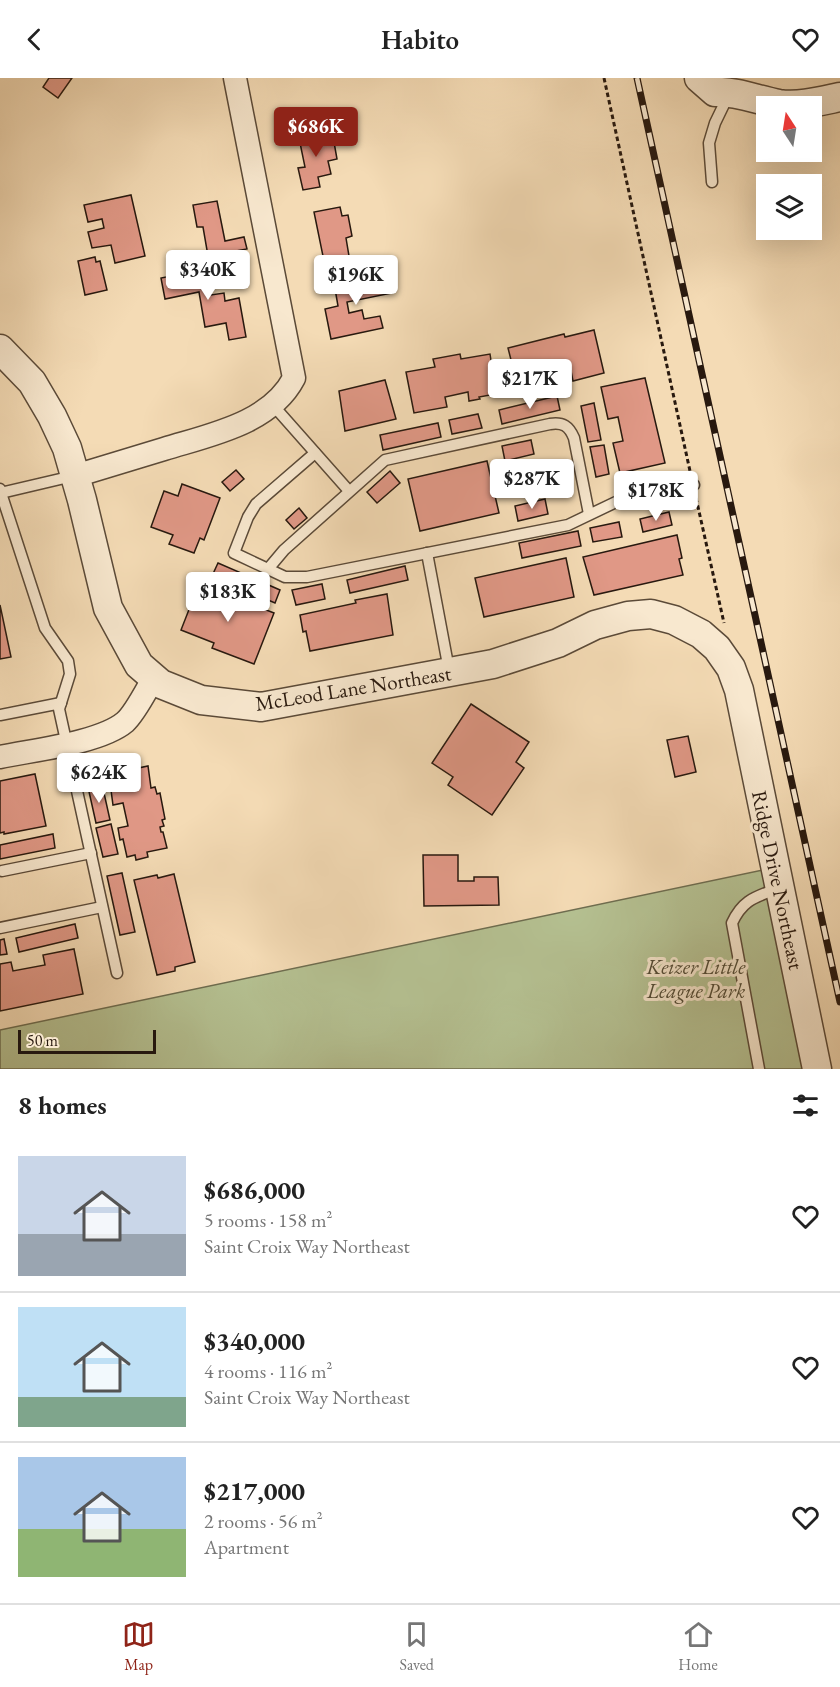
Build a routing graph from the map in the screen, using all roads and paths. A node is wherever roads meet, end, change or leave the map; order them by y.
1 (235, 78) edge
2 (604, 78) edge
3 (699, 78) edge
4 (728, 85) edge
5 (840, 97) edge
6 (712, 182) dead end
7 (0, 349) edge
8 (272, 404) junction
9 (315, 453) junction
10 (75, 476) junction
11 (694, 485) junction
12 (1, 491) edge
13 (349, 491) junction
14 (589, 514) junction
15 (427, 553) junction
16 (268, 569) junction
17 (727, 633) dead end
18 (449, 672) junction
19 (153, 679) junction
20 (739, 690) joint
21 (61, 703) junction
22 (0, 716) edge
23 (67, 743) junction
24 (0, 758) edge
25 (91, 854) junction
26 (2, 871) dead end
27 (779, 888) junction
28 (102, 907) junction
29 (0, 928) edge
30 (117, 973) dead end
31 (759, 1069) edge
32 (817, 1069) edge

1 - 8 street
2 - 11 path
3 - 4 street
4 - 5 street
4 - 6 lane
7 - 10 street, McLeod Lane Northeast
8 - 9 lane
8 - 10 street
9 - 13 lane
9 - 16 lane
10 - 12 lane
10 - 19 street, McLeod Lane Northeast
11 - 14 lane
11 - 17 path
12 - 21 lane
13 - 14 lane
13 - 16 lane
14 - 15 lane
15 - 16 lane
15 - 18 lane
18 - 19 street, McLeod Lane Northeast
18 - 20 street, McLeod Lane Northeast
19 - 23 street
20 - 27 street, Ridge Drive Northeast
21 - 22 lane
21 - 23 lane
23 - 24 street
23 - 25 lane
25 - 26 lane
25 - 28 lane
27 - 31 lane
27 - 32 street, Ridge Drive Northeast
28 - 29 lane
28 - 30 lane

